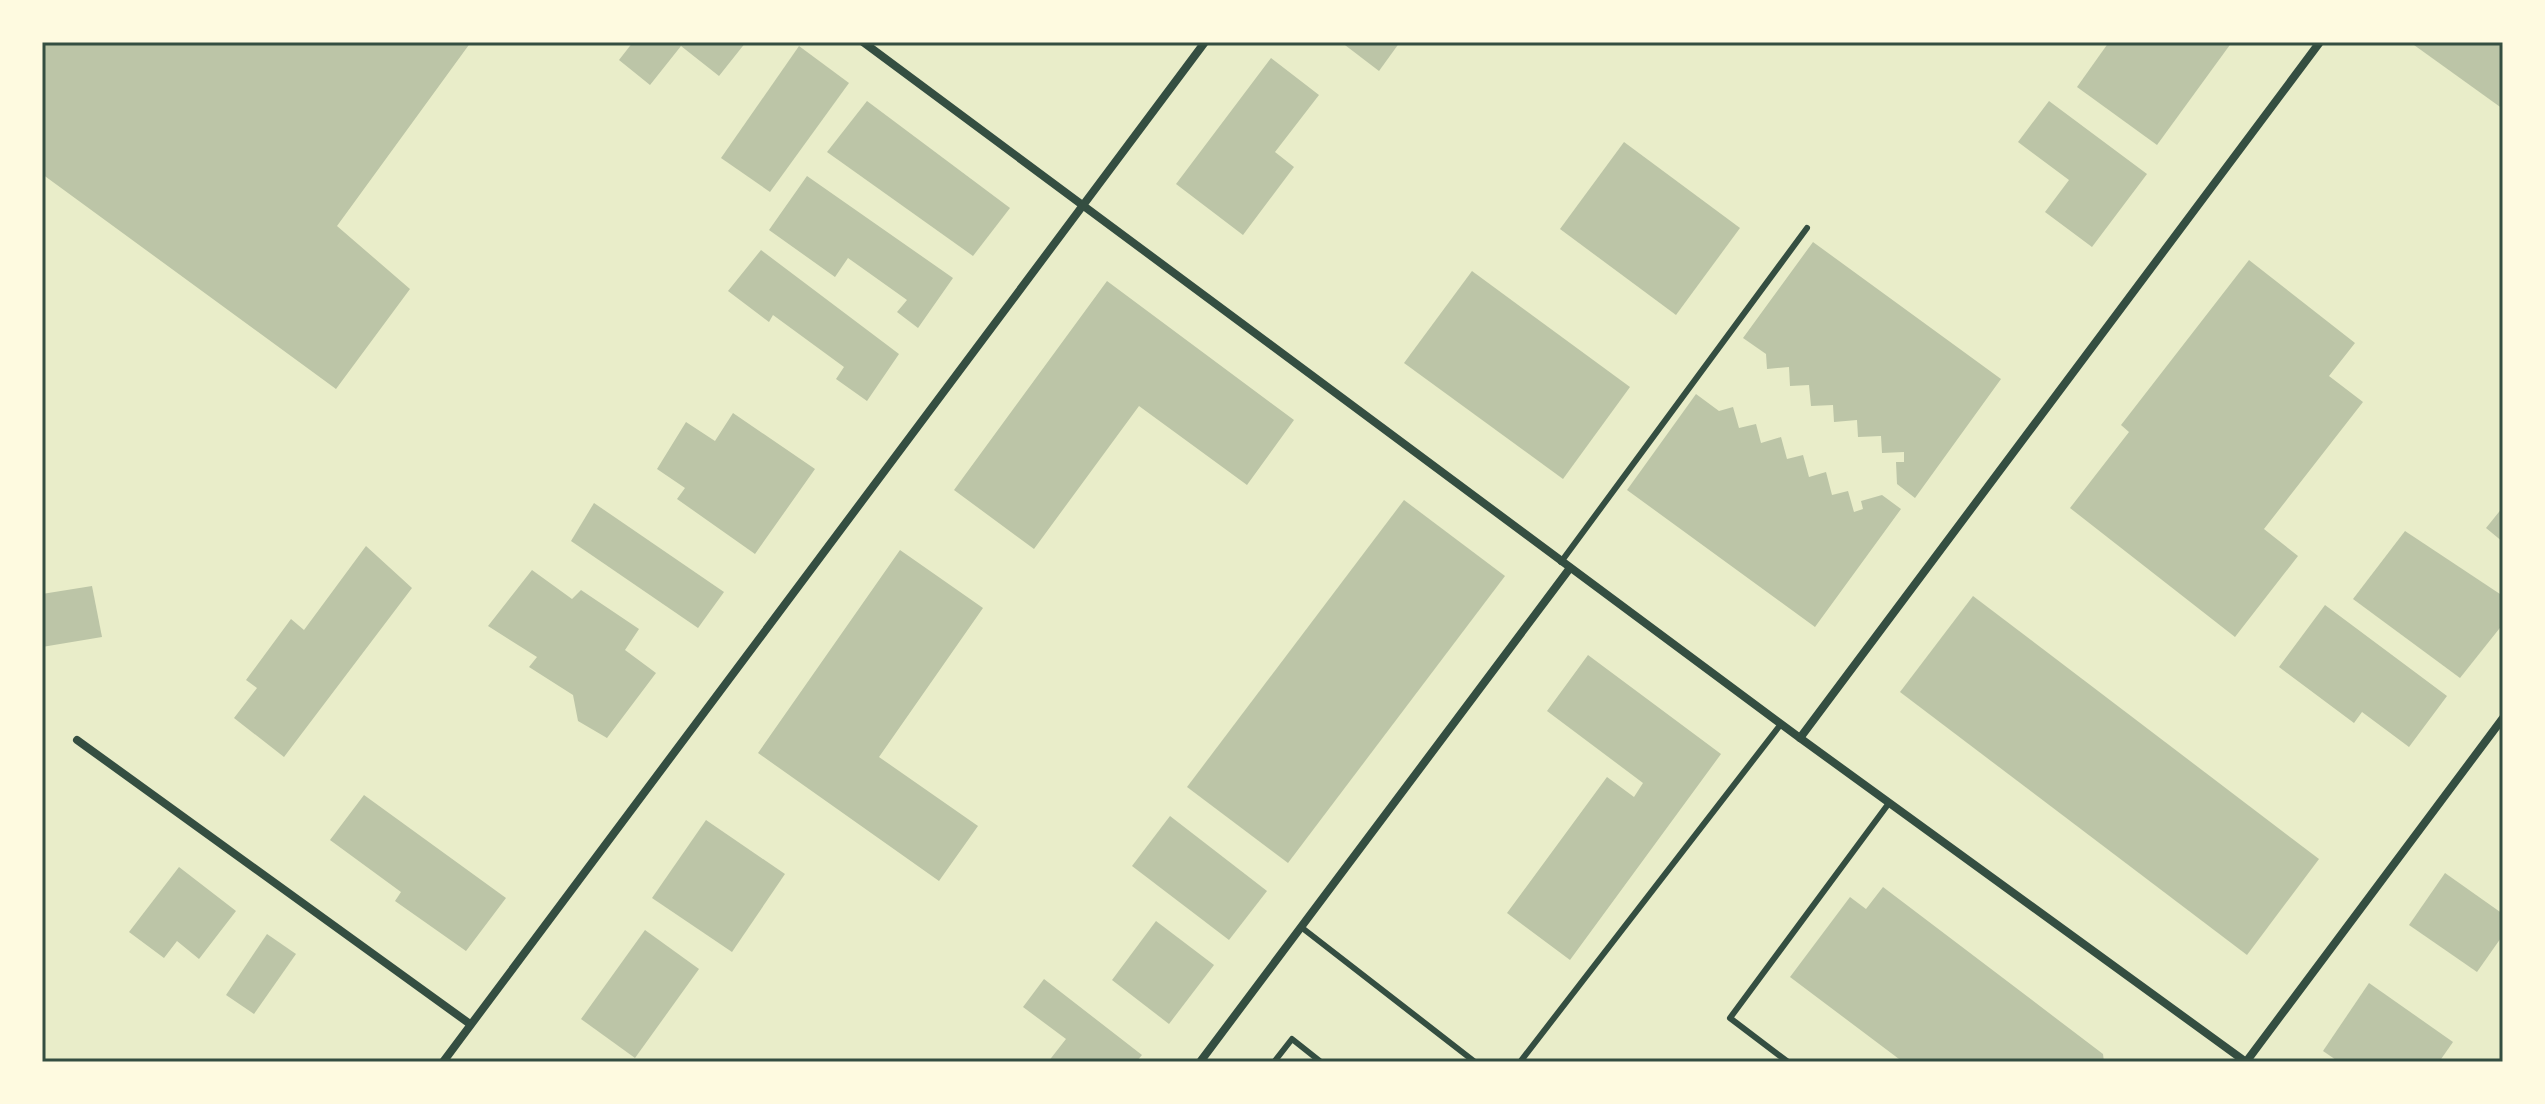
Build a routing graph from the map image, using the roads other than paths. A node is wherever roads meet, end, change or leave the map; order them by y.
1 (863, 42) edge
2 (1205, 42) edge
3 (2320, 42) edge
4 (1083, 207) junction
5 (1807, 228) dead end
6 (1561, 562) junction
7 (1570, 568) junction
8 (2503, 718) edge
9 (1781, 724) junction
10 (1800, 738) junction
11 (77, 740) dead end
12 (1889, 803) junction
13 (1301, 927) junction
14 (470, 1024) junction
15 (443, 1062) edge
16 (1200, 1062) edge
17 (1274, 1062) edge
18 (1321, 1062) edge
19 (1475, 1062) edge
20 (1520, 1062) edge
21 (1788, 1062) edge
22 (2246, 1062) edge

1 - 4 street
2 - 4 street
3 - 10 street
4 - 6 street
4 - 14 street
5 - 6 lane
6 - 7 street
7 - 9 street
7 - 13 street
8 - 22 street
9 - 10 street
9 - 20 lane
10 - 12 street
11 - 14 street
12 - 21 lane
12 - 22 street
13 - 16 street
13 - 19 lane
14 - 15 street
17 - 18 lane

